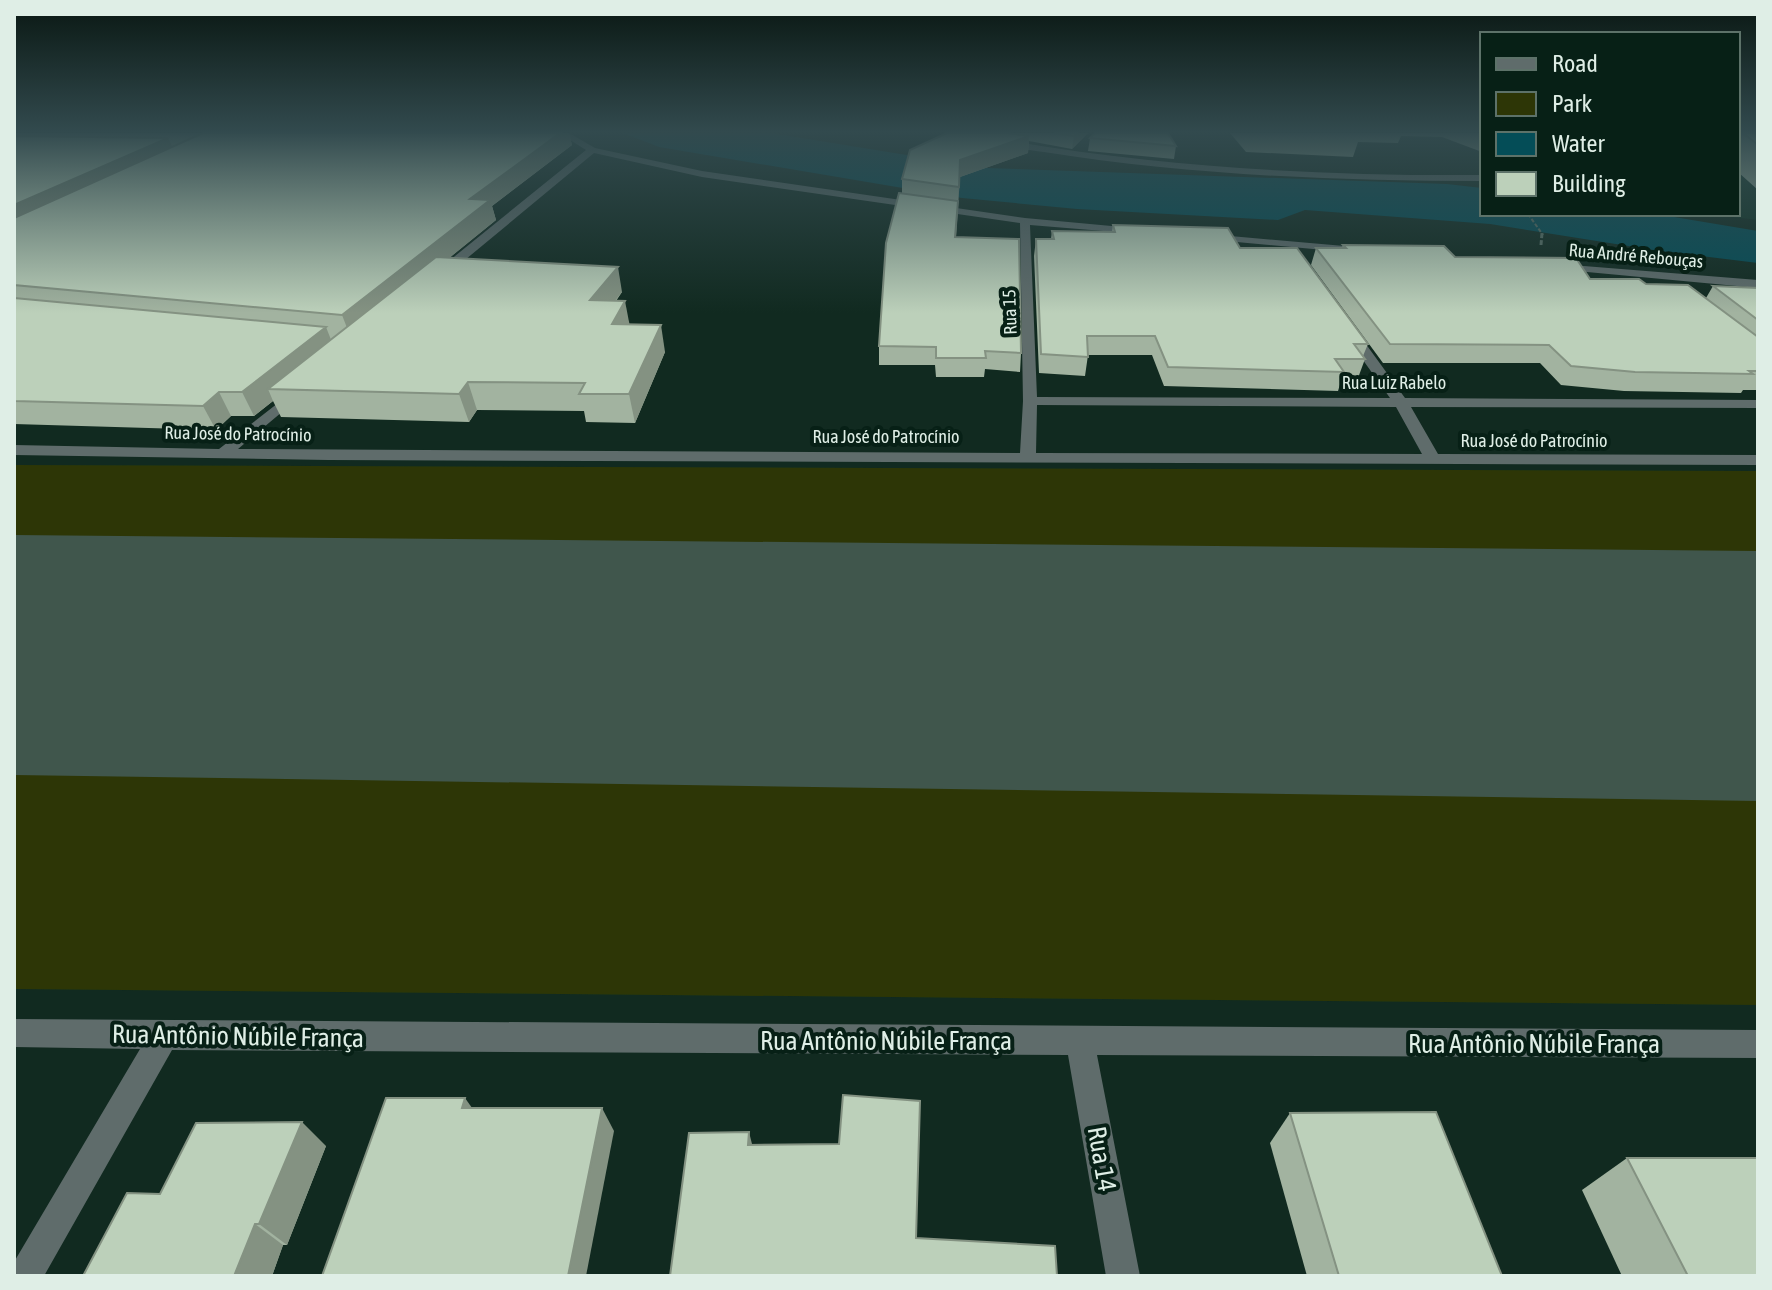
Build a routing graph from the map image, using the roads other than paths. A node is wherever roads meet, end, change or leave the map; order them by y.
1 (539, 193) edge
2 (834, 193) edge
3 (1025, 221) junction
4 (1149, 232) edge
5 (1195, 236) edge
6 (1287, 244) junction
7 (1382, 252) edge
8 (1296, 256) edge
9 (1539, 265) edge
10 (1654, 275) junction
11 (1758, 284) edge
12 (425, 286) edge
13 (1677, 294) edge
14 (1340, 317) edge
15 (306, 384) edge
16 (1030, 401) junction
17 (1401, 403) junction
18 (1758, 404) edge
19 (14, 450) edge
20 (222, 454) junction
21 (1028, 458) junction
22 (1758, 460) edge
23 (1434, 461) junction
24 (14, 1033) edge
25 (164, 1036) junction
26 (1080, 1042) junction
27 (1758, 1044) edge
28 (25, 1276) edge
29 (1123, 1276) edge

1 - 12 street
2 - 3 street
3 - 4 street
3 - 16 street, Rua 15
5 - 6 street
6 - 7 street
6 - 8 street
9 - 10 street, Rua André Rebouças
10 - 11 street, Rua André Rebouças
10 - 13 street
14 - 17 street
15 - 20 street
16 - 17 street, Rua Luiz Rabelo
16 - 21 street, Rua 15
17 - 18 street, Rua Luiz Rabelo
17 - 23 street
19 - 20 street, Rua José do Patrocínio
20 - 21 street, Rua José do Patrocínio
21 - 23 street, Rua José do Patrocínio
22 - 23 street, Rua José do Patrocínio
24 - 25 street, Rua Antônio Núbile França
25 - 26 street, Rua Antônio Núbile França
25 - 28 street
26 - 27 street, Rua Antônio Núbile França
26 - 29 street, Rua 14

